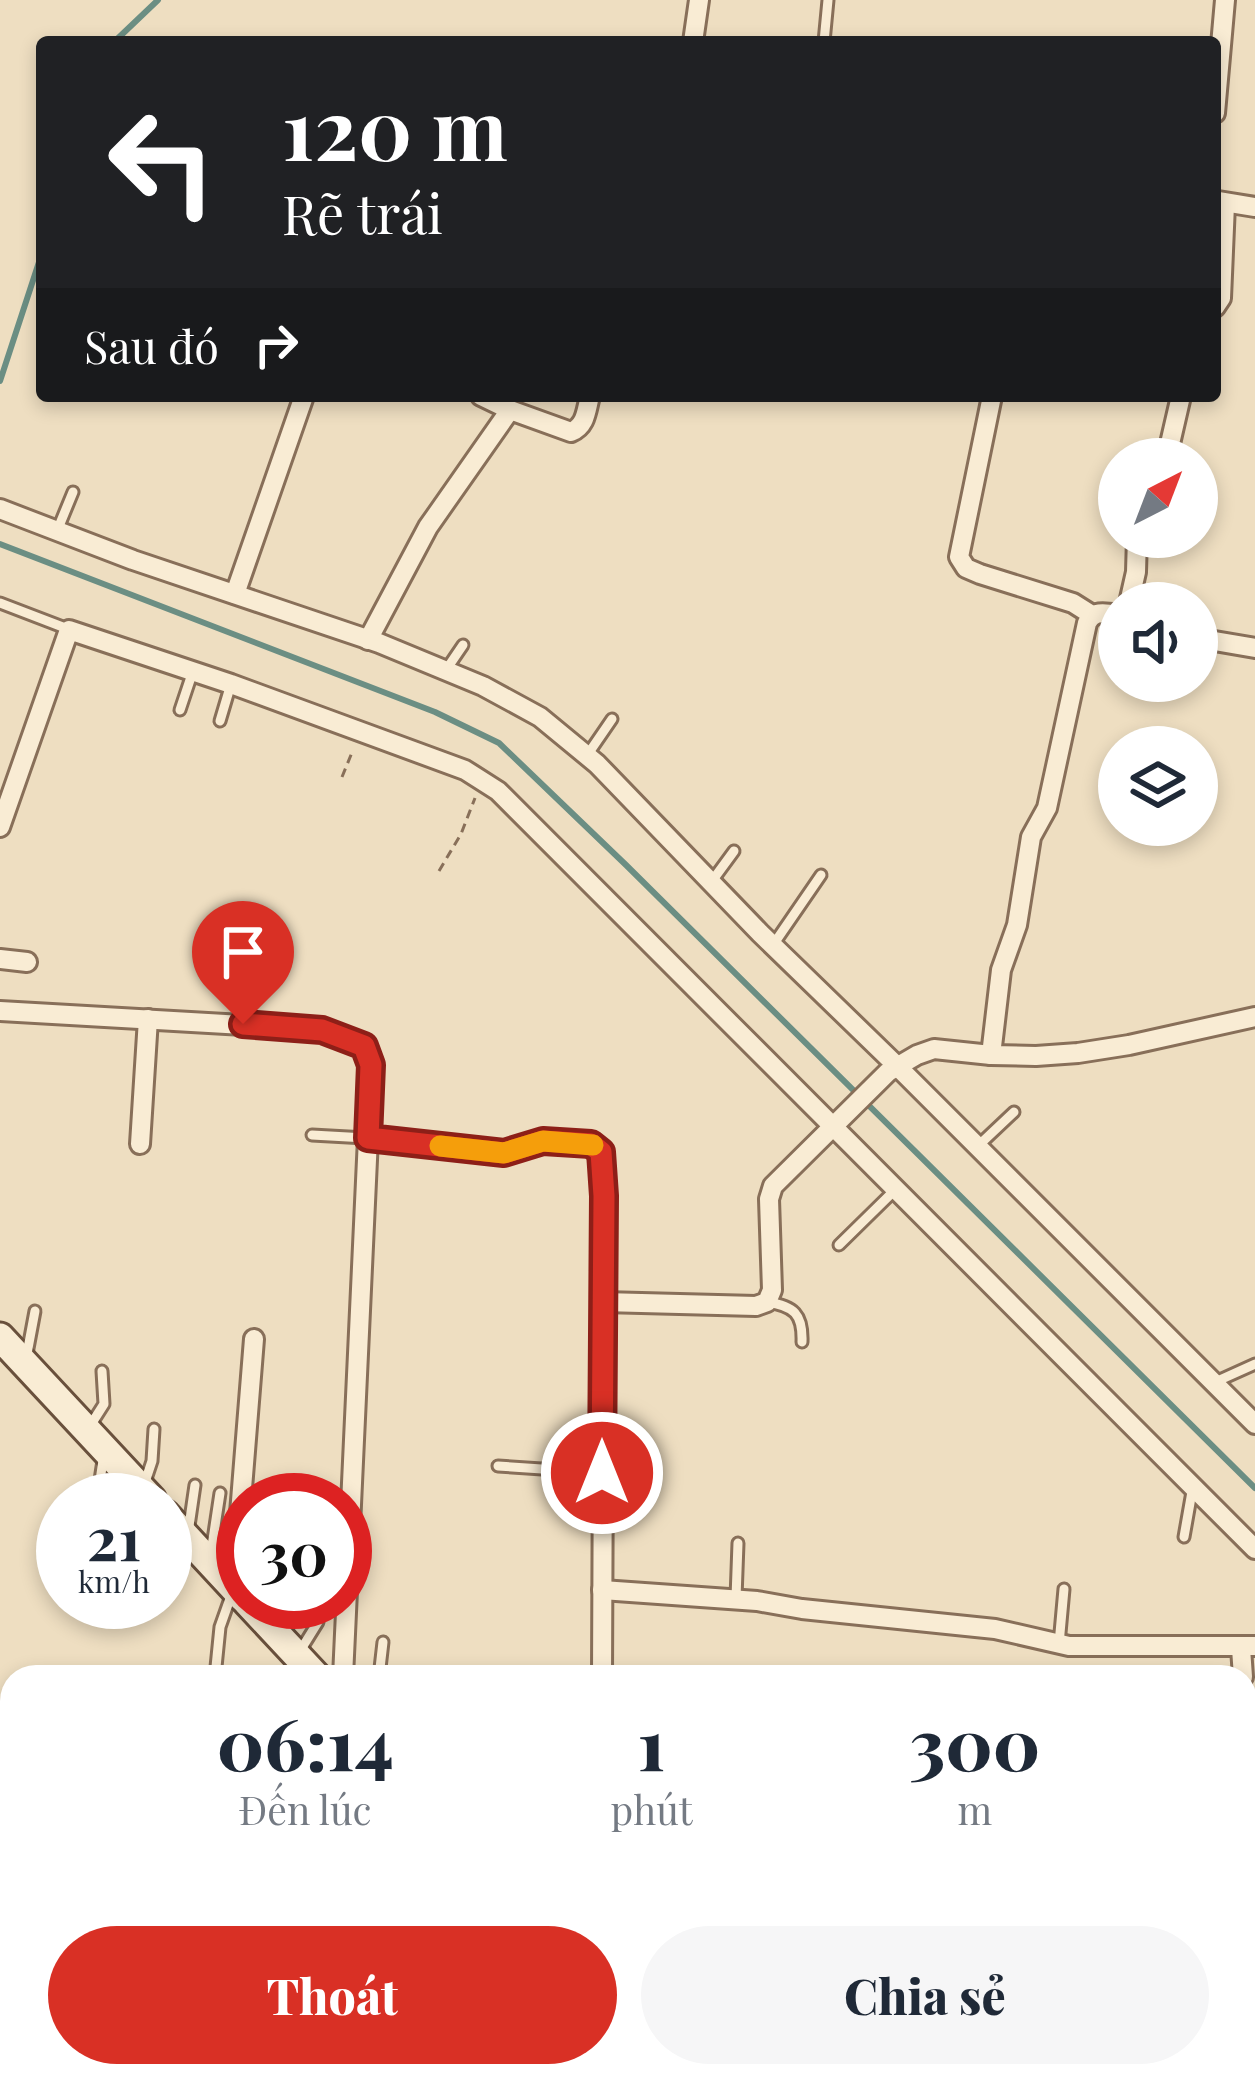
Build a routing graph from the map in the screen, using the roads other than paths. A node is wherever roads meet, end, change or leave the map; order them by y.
1 (699, 0) edge
2 (828, 0) edge
3 (1226, 0) edge
4 (694, 36) edge
5 (825, 36) edge
6 (1221, 61) edge
7 (1221, 202) edge
8 (1255, 206) edge
9 (302, 402) edge
10 (589, 402) edge
11 (991, 402) edge
12 (1179, 402) edge
13 (505, 404) edge
14 (1171, 438) edge
15 (74, 492) dead end
16 (0, 509) edge
17 (57, 531) junction
18 (235, 594) junction
19 (0, 603) edge
20 (1098, 613) edge
21 (1092, 615) junction
22 (69, 630) junction
23 (368, 640) junction
24 (1218, 642) edge
25 (463, 645) dead end
26 (1255, 648) edge
27 (445, 670) junction
28 (193, 671) junction
29 (232, 684) junction
30 (180, 710) dead end
31 (612, 719) dead end
32 (220, 722) dead end
33 (587, 754) junction
34 (0, 827) edge
35 (734, 851) dead end
36 (821, 875) dead end
37 (711, 882) junction
38 (773, 945) junction
39 (0, 959) edge
40 (27, 962) dead end
41 (0, 1011) edge
42 (1255, 1017) edge
43 (148, 1019) junction
44 (991, 1055) junction
45 (892, 1068) junction
46 (1014, 1112) dead end
47 (834, 1124) junction
48 (312, 1135) dead end
49 (368, 1138) junction
50 (140, 1144) dead end
51 (977, 1147) junction
52 (897, 1188) junction
53 (838, 1246) dead end
54 (603, 1302) junction
55 (767, 1302) junction
56 (35, 1311) dead end
57 (0, 1337) edge
58 (254, 1339) dead end
59 (802, 1342) dead end
60 (25, 1364) junction
61 (1255, 1364) edge
62 (102, 1371) dead end
63 (1213, 1383) junction
64 (1255, 1424) edge
65 (154, 1429) dead end
66 (96, 1440) junction
67 (498, 1466) dead end
68 (97, 1473) edge
69 (127, 1473) edge
70 (150, 1473) edge
71 (247, 1473) edge
72 (602, 1473) junction
73 (196, 1485) dead end
74 (1193, 1486) junction
75 (192, 1512) edge
76 (216, 1521) edge
77 (1184, 1537) dead end
78 (192, 1542) edge
79 (738, 1544) dead end
80 (1255, 1549) edge
81 (210, 1562) junction
82 (216, 1569) edge
83 (1064, 1589) dead end
84 (602, 1590) junction
85 (736, 1599) junction
86 (220, 1629) edge
87 (272, 1629) edge
88 (314, 1629) edge
89 (383, 1642) dead end
90 (1059, 1644) junction
91 (1248, 1647) edge
92 (297, 1656) junction
93 (216, 1665) edge
94 (306, 1665) edge
95 (344, 1665) edge
96 (380, 1665) edge
97 (602, 1665) edge

1 - 4 street
2 - 5 lane
3 - 6 street
7 - 8 street
9 - 18 street
10 - 13 street
11 - 21 street
12 - 14 street
13 - 23 street
15 - 17 lane
16 - 17 street
17 - 18 street
18 - 23 street
19 - 22 lane
20 - 21 street
21 - 44 street
22 - 28 street
22 - 34 street
23 - 27 street
24 - 26 street
25 - 27 lane
27 - 33 street
28 - 29 street
28 - 30 lane
29 - 32 lane
29 - 47 street
31 - 33 lane
33 - 37 street
35 - 37 lane
36 - 38 lane
37 - 38 street
38 - 45 street
39 - 40 street
41 - 43 street
42 - 44 street
43 - 49 street
43 - 50 street
44 - 45 street
45 - 47 street
45 - 51 street
46 - 51 lane
47 - 52 street
47 - 55 street
48 - 49 lane
49 - 54 street
49 - 95 street
51 - 63 street
52 - 53 lane
52 - 74 street
54 - 55 street
54 - 72 street
55 - 59 lane
56 - 60 lane
57 - 60 main road
58 - 71 street
60 - 66 main road
61 - 63 lane
62 - 66 lane
63 - 64 street
65 - 70 lane
66 - 68 lane
66 - 69 main road
67 - 72 lane
72 - 84 street
73 - 75 lane
74 - 77 lane
74 - 80 street
76 - 81 lane
78 - 81 main road
79 - 85 lane
81 - 82 main road
83 - 90 lane
84 - 85 street
84 - 97 street
85 - 90 street
86 - 93 lane
87 - 92 main road
88 - 92 lane
89 - 96 lane
90 - 91 street
92 - 94 main road

